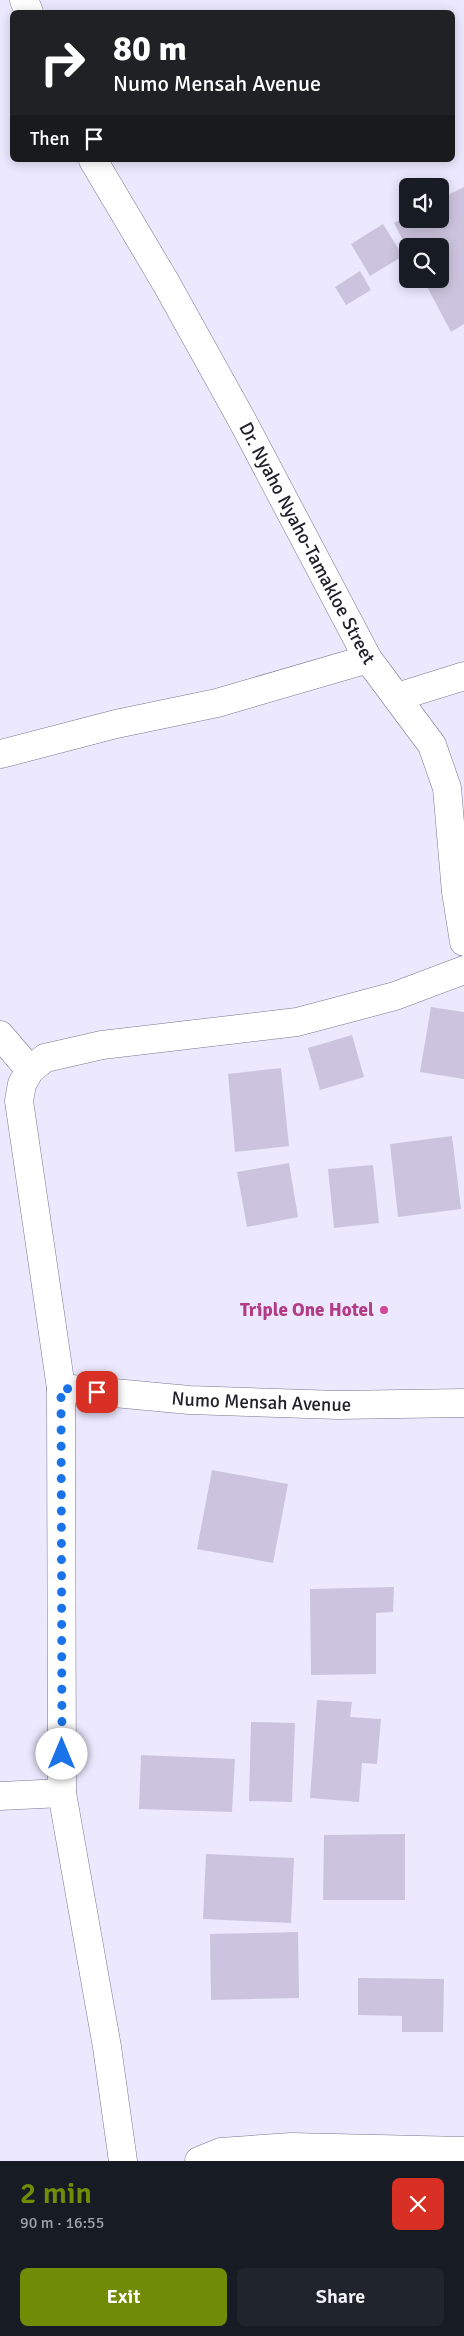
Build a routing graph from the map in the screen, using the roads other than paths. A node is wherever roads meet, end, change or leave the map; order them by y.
1 (94, 162) edge
2 (368, 659) junction
3 (464, 676) edge
4 (396, 697) junction
5 (0, 754) edge
6 (464, 942) edge
7 (464, 970) edge
8 (0, 1035) edge
9 (30, 1070) junction
10 (61, 1388) junction
11 (464, 1403) edge
12 (62, 1793) junction
13 (0, 1796) edge
14 (464, 2152) edge
15 (123, 2161) edge
16 (199, 2161) edge

1 - 2 street, Dr. Nyaho Nyaho-Tamakloe Street
2 - 4 street, Dr. Nyaho Nyaho-Tamakloe Street
2 - 5 street
3 - 4 street
4 - 6 street, Dr. Nyaho Nyaho-Tamakloe Street
7 - 9 street
8 - 9 street
9 - 10 street
10 - 11 street, Numo Mensah Avenue
10 - 12 street
12 - 13 street
12 - 15 street
14 - 16 street

